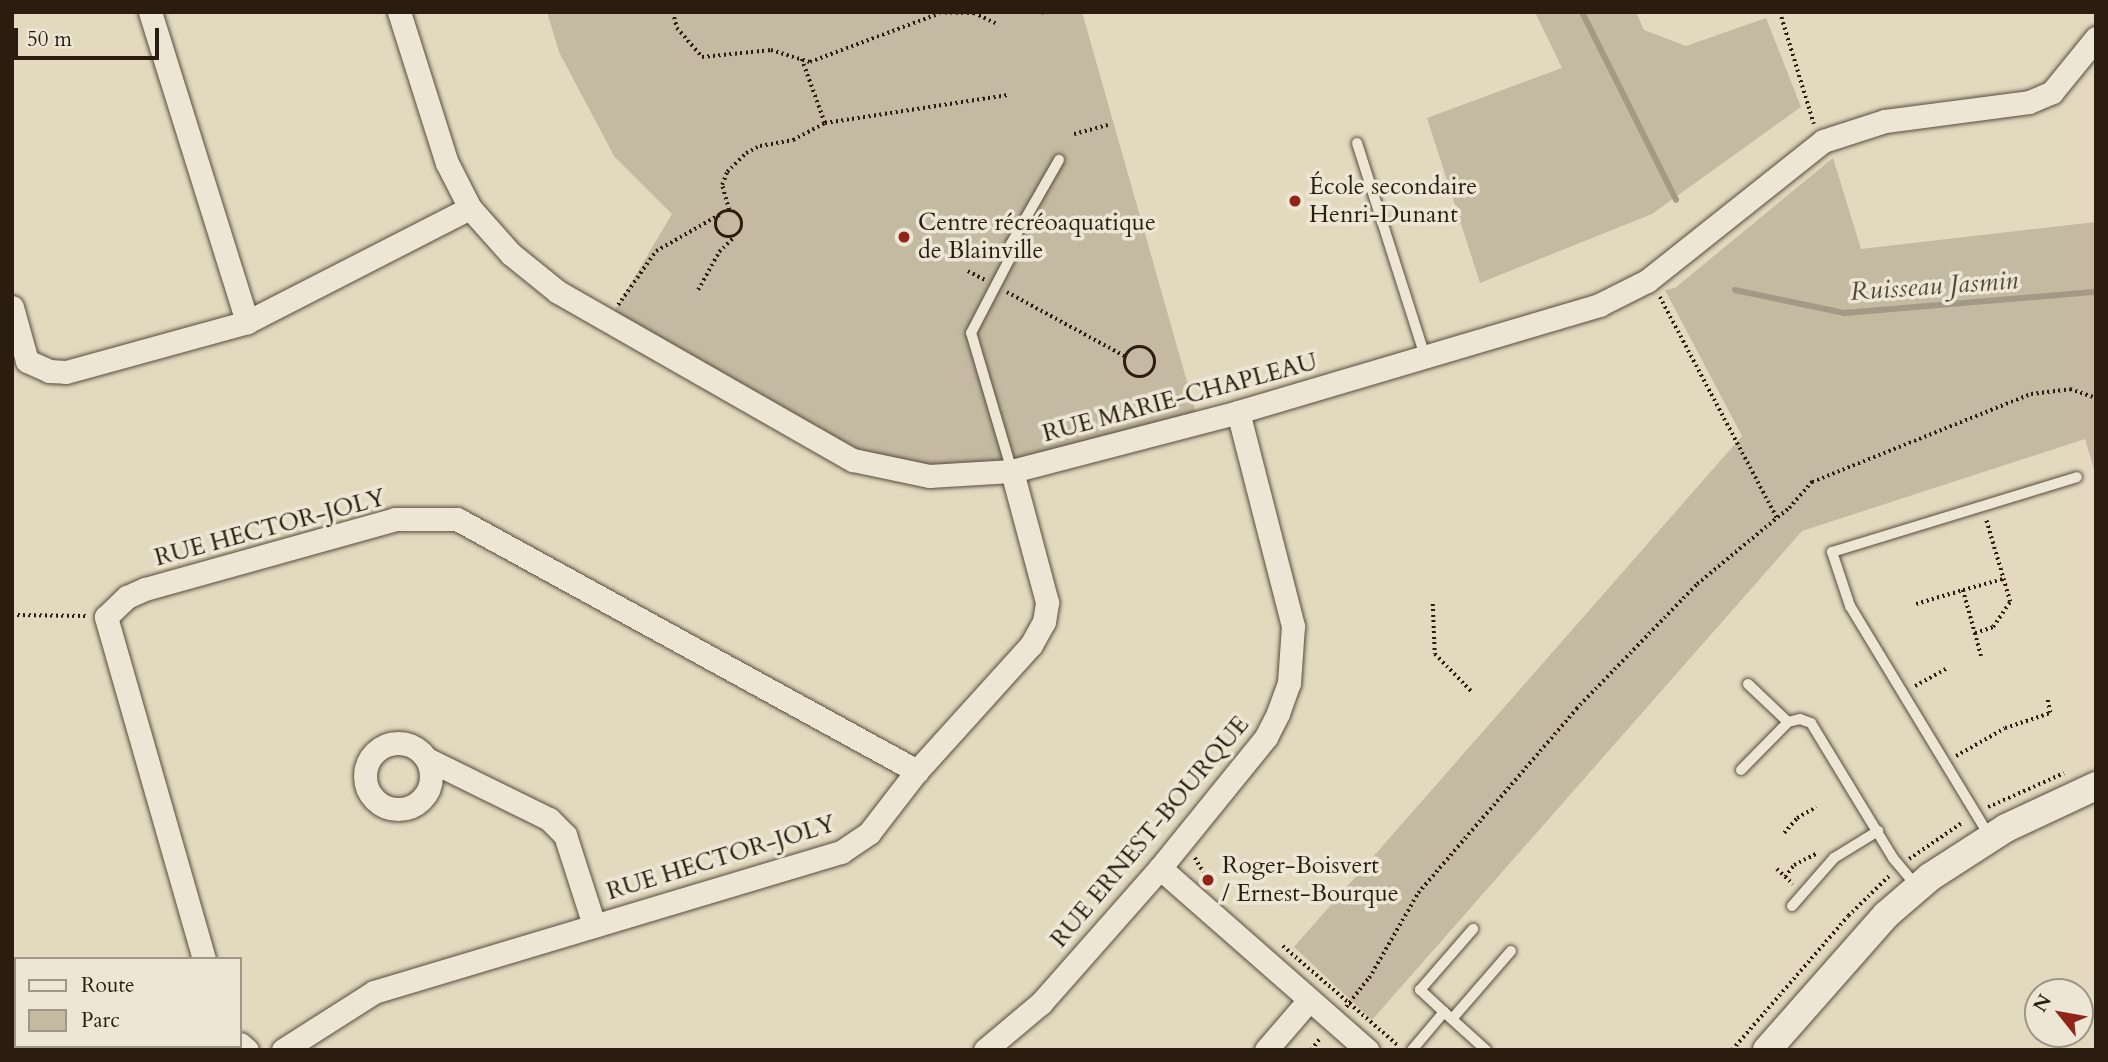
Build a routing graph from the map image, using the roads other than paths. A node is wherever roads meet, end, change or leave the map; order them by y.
1 (150, 12) edge
2 (399, 12) edge
3 (2096, 38) edge
4 (1357, 143) dead end
5 (1059, 160) dead end
6 (470, 208) junction
7 (12, 307) edge
8 (247, 322) junction
9 (1425, 356) junction
10 (1238, 412) junction
11 (1012, 471) junction
12 (2077, 477) dead end
13 (1748, 684) dead end
14 (1787, 722) junction
15 (426, 759) dead end
16 (1741, 770) dead end
17 (917, 771) junction
18 (2086, 777) edge
19 (2096, 797) edge
20 (2042, 810) junction
21 (1878, 831) junction
22 (1990, 836) junction
23 (1160, 868) junction
24 (1917, 887) junction
25 (1792, 906) dead end
26 (594, 925) junction
27 (1473, 929) dead end
28 (1511, 951) dead end
29 (203, 957) edge
30 (1309, 1000) junction
31 (1448, 1016) junction
32 (283, 1050) edge
33 (985, 1050) edge
34 (1266, 1050) edge
35 (1367, 1050) edge
36 (1412, 1050) edge
37 (1486, 1050) edge
38 (1767, 1050) edge

1 - 8 street
2 - 6 street, RUE MARIE-CHAPLEAU
3 - 9 street, RUE MARIE-CHAPLEAU
4 - 9 lane
5 - 11 lane
6 - 8 street
6 - 11 street, RUE MARIE-CHAPLEAU
7 - 8 street
9 - 10 street, RUE MARIE-CHAPLEAU
10 - 11 street, RUE MARIE-CHAPLEAU
10 - 23 street, RUE ERNEST-BOURQUE
11 - 17 street, RUE HECTOR-JOLY
12 - 22 lane
13 - 14 lane
14 - 16 lane
14 - 21 lane
15 - 26 street
17 - 26 street, RUE HECTOR-JOLY
17 - 29 street, RUE HECTOR-JOLY
18 - 20 street
19 - 20 street
20 - 22 street
21 - 24 lane
21 - 25 lane
22 - 24 street
23 - 30 street
23 - 33 street, RUE ERNEST-BOURQUE
24 - 38 street
26 - 32 street, RUE HECTOR-JOLY
27 - 31 lane
28 - 31 lane
30 - 34 street
30 - 35 street
31 - 36 lane
31 - 37 lane

